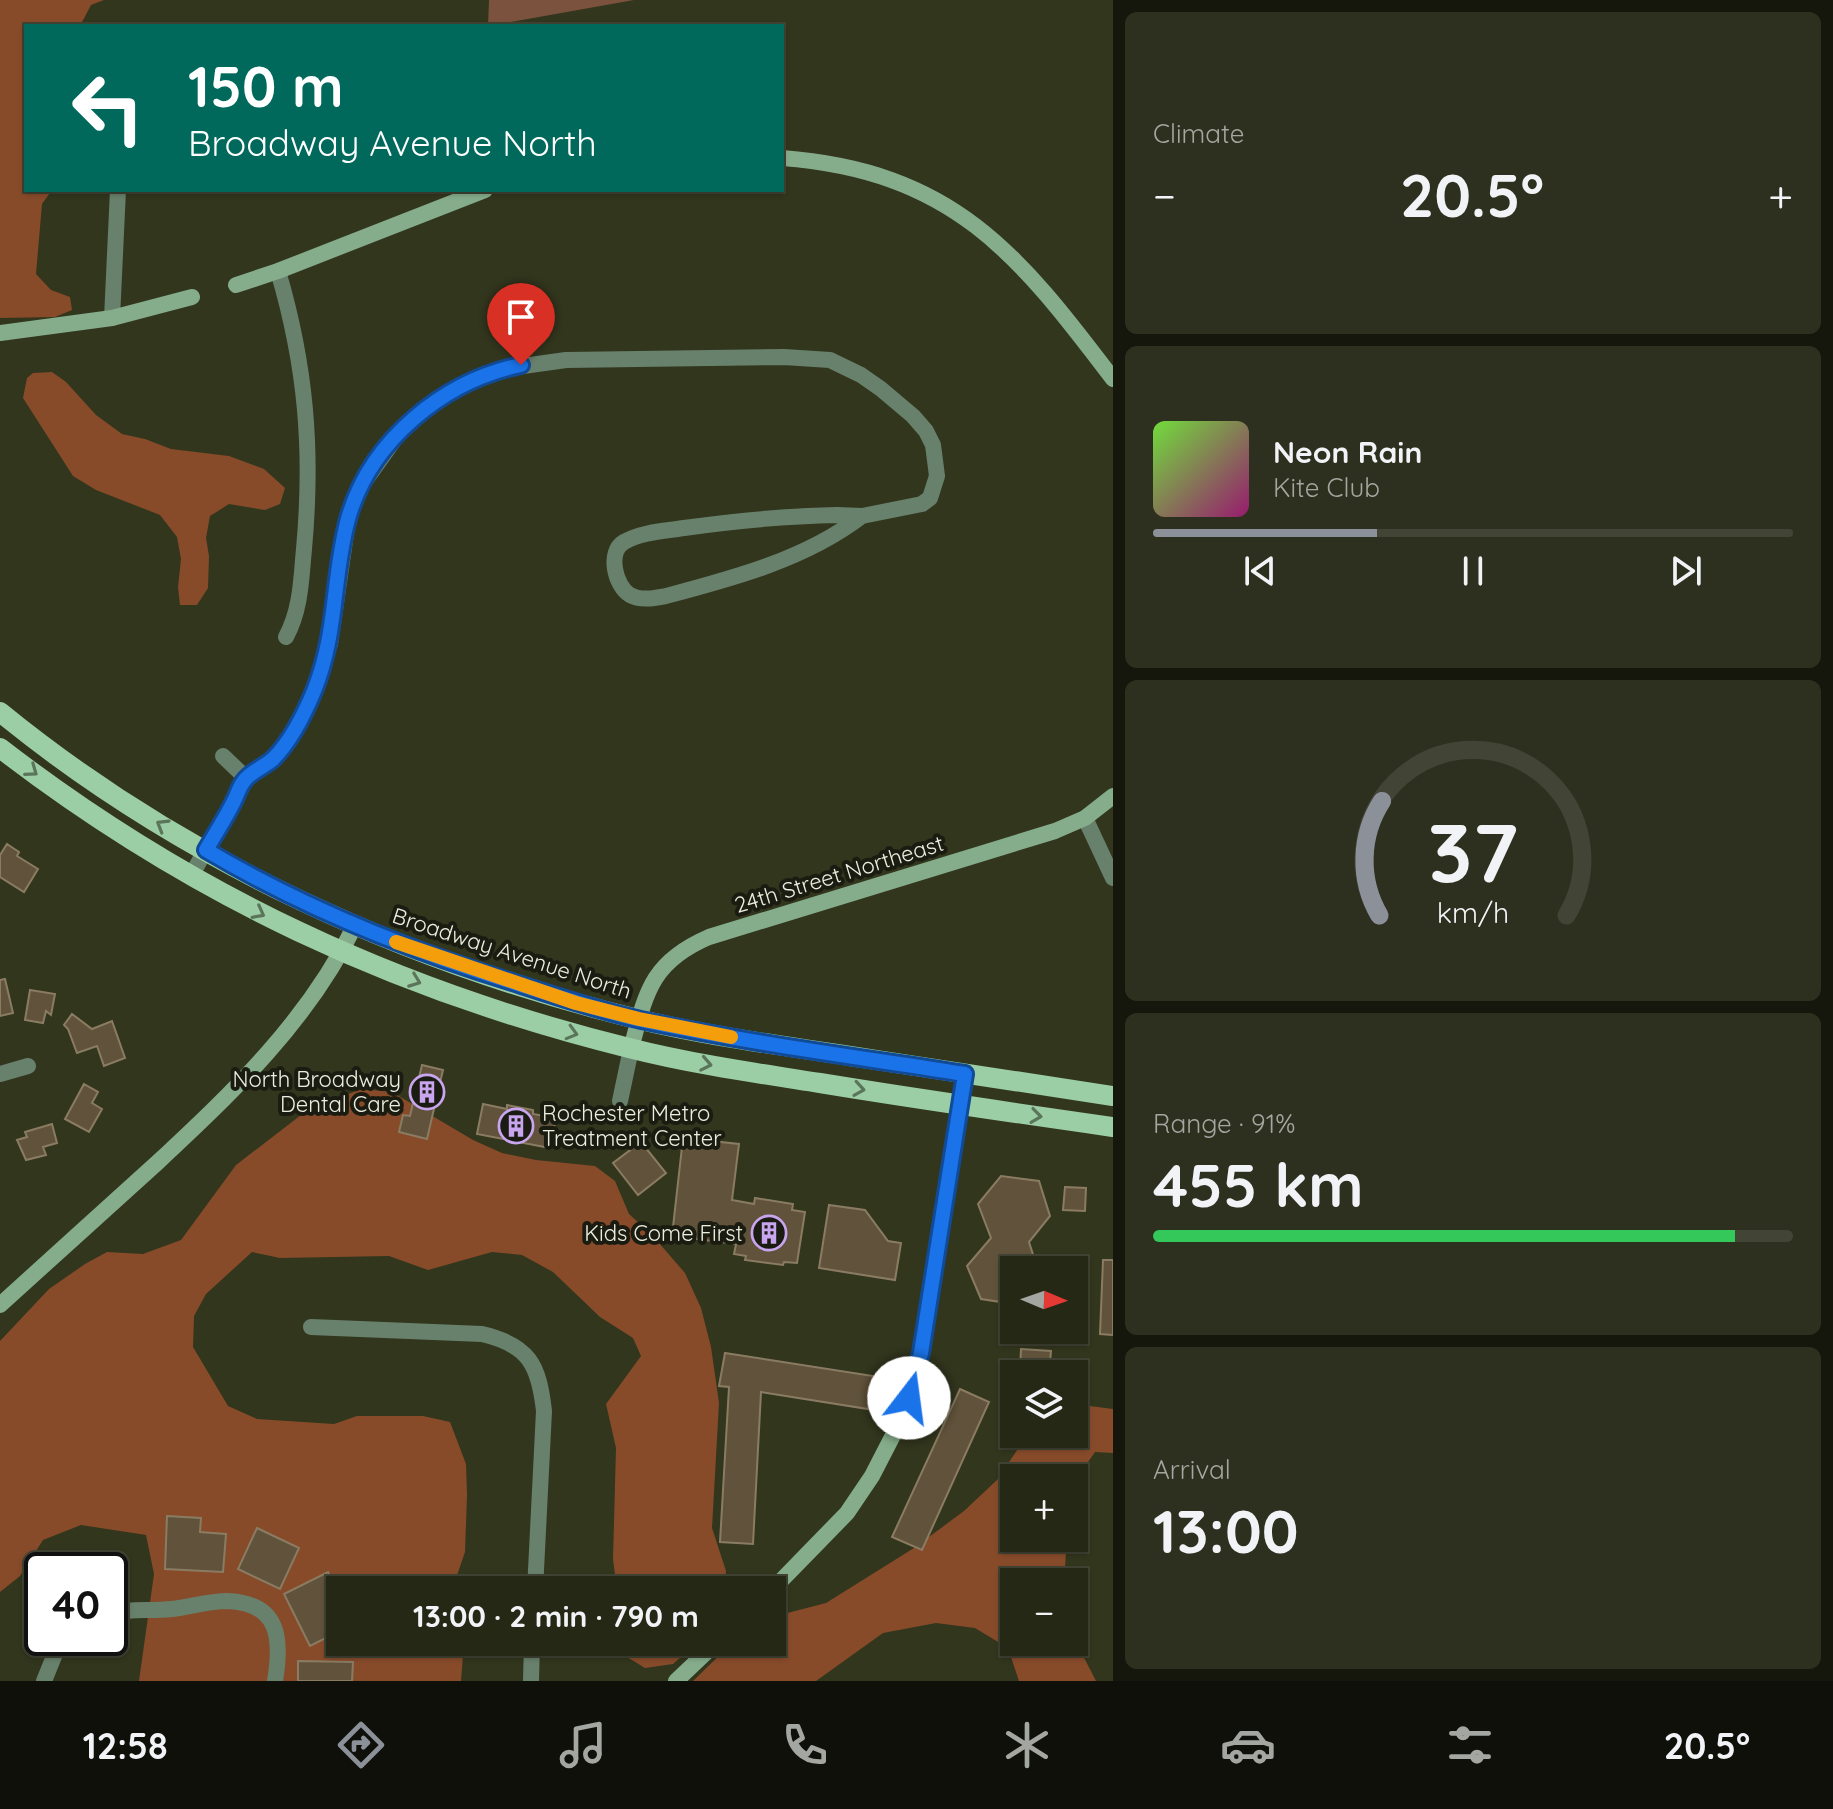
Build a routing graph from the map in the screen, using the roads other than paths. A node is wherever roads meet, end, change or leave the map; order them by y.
1 (784, 158) edge
2 (118, 192) edge
3 (480, 192) edge
4 (278, 271) junction
5 (236, 285) dead end
6 (192, 297) dead end
7 (112, 318) junction
8 (0, 333) edge
9 (1113, 379) edge
10 (862, 516) junction
11 (286, 637) dead end
12 (0, 712) edge
13 (0, 748) edge
14 (223, 756) dead end
15 (246, 778) junction
16 (1113, 796) edge
17 (1085, 818) junction
18 (206, 850) junction
19 (191, 876) junction
20 (1113, 878) edge
21 (355, 925) junction
22 (342, 953) junction
23 (639, 1019) junction
24 (631, 1049) junction
25 (28, 1066) dead end
26 (0, 1074) edge
27 (965, 1074) junction
28 (1113, 1096) edge
29 (620, 1101) dead end
30 (960, 1105) junction
31 (1113, 1127) edge
32 (0, 1305) edge
33 (311, 1327) dead end
34 (536, 1576) edge
35 (786, 1576) edge
36 (128, 1612) edge
37 (54, 1656) edge
38 (532, 1656) edge
39 (702, 1656) edge
40 (44, 1681) edge
41 (275, 1681) edge
42 (531, 1681) edge
43 (676, 1681) edge

1 - 9 street
2 - 7 street
3 - 4 street
4 - 5 street
4 - 11 street
6 - 7 street
7 - 8 street
10 - 10 street
10 - 15 street
18 -> 12 main road, Broadway Avenue North
13 -> 19 main road
14 - 15 street
15 - 18 street
16 - 17 street, 24th Street Northeast
17 - 20 street
17 - 23 street, 24th Street Northeast
18 - 19 street
18 - 21 main road, Broadway Avenue North
19 -> 22 main road
21 - 22 street
21 - 23 main road, Broadway Avenue North
22 -> 24 main road
22 - 32 street
23 - 24 street, 24th Street Northeast
23 - 27 main road, Broadway Avenue North
24 - 29 street
24 -> 30 main road
25 - 26 street
27 - 28 main road, Broadway Avenue North
27 - 30 street
30 -> 31 main road
30 - 35 street
33 - 34 street
36 - 41 street
37 - 40 street
38 - 42 street
39 - 43 street

